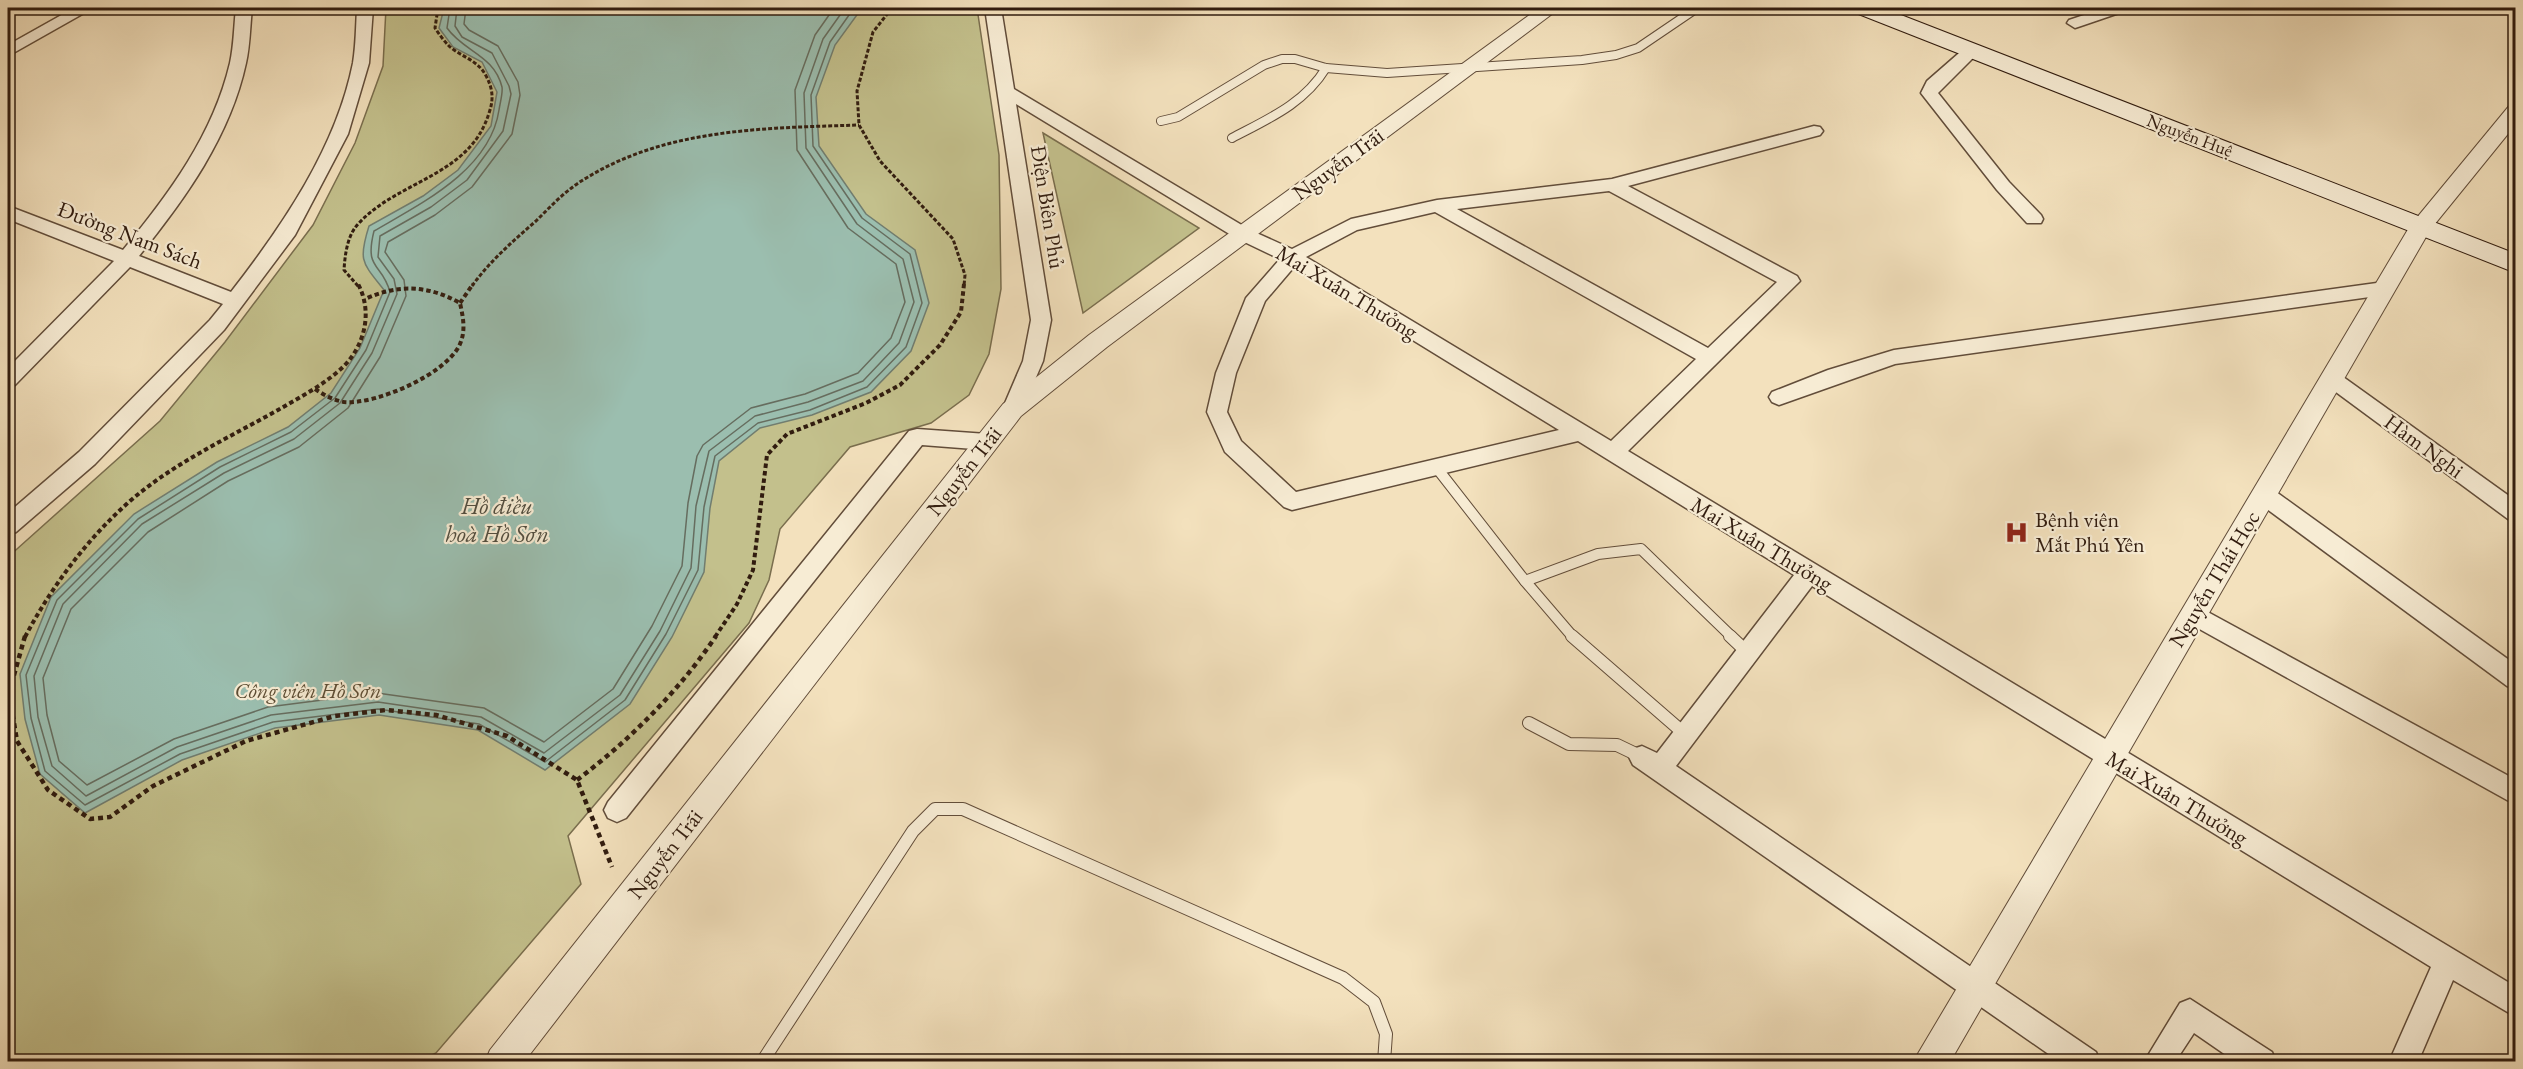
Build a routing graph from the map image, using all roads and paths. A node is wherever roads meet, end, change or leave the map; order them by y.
1 (85, 8) edge
2 (244, 8) edge
3 (365, 8) edge
4 (438, 8) edge
5 (892, 8) edge
6 (993, 8) edge
7 (1551, 8) edge
8 (1697, 8) edge
9 (1864, 8) edge
10 (2119, 8) edge
11 (2075, 23) dead end
12 (1972, 50) junction
13 (8, 51) edge
14 (1326, 68) junction
15 (1470, 68) junction
16 (1006, 91) junction
17 (2516, 110) edge
18 (1161, 121) dead end
19 (859, 125) junction
20 (1814, 131) dead end
21 (1232, 138) dead end
22 (1612, 185) junction
23 (1437, 206) junction
24 (8, 212) edge
25 (2034, 219) dead end
26 (2421, 226) junction
27 (1244, 234) junction
28 (1292, 257) junction
29 (125, 259) junction
30 (2516, 264) edge
31 (2384, 289) junction
32 (365, 299) junction
33 (235, 301) junction
34 (460, 303) junction
35 (1710, 358) junction
36 (2332, 379) junction
37 (8, 380) edge
38 (315, 389) junction
39 (1779, 397) dead end
40 (1012, 410) junction
41 (1580, 433) junction
42 (987, 442) junction
43 (1612, 453) junction
44 (1436, 466) junction
45 (2264, 495) junction
46 (2516, 513) edge
47 (8, 526) edge
48 (1809, 573) junction
49 (1525, 581) junction
50 (2193, 614) junction
51 (1748, 653) junction
52 (2516, 679) edge
53 (1529, 723) dead end
54 (1686, 735) junction
55 (2109, 756) junction
56 (1651, 762) junction
57 (577, 780) junction
58 (2516, 794) edge
59 (617, 810) dead end
60 (612, 867) dead end
61 (2447, 962) junction
62 (1975, 985) junction
63 (2516, 1003) edge
64 (502, 1062) edge
65 (762, 1062) edge
66 (1384, 1062) edge
67 (1930, 1062) edge
68 (2086, 1062) edge
69 (2158, 1062) edge
70 (2262, 1062) edge
71 (2403, 1062) edge

1 - 13 street
2 - 29 street
3 - 33 street
4 - 32 path
5 - 19 path
6 - 16 street, Điện Biên Phủ
7 - 15 street, Nguyễn Trãi
8 - 15 lane
9 - 12 main road, Nguyễn Huệ
10 - 11 street
12 - 25 street
12 - 26 main road, Nguyễn Huệ
14 - 15 lane
14 - 18 lane
14 - 21 lane
15 - 27 street, Nguyễn Trãi
16 - 27 street, Mai Xuân Thưởng
16 - 40 street, Điện Biên Phủ
17 - 26 street, Nguyễn Thái Học
19 - 34 path
19 - 57 path
20 - 22 street
22 - 23 street
22 - 35 street
23 - 28 street
23 - 35 street
24 - 29 street, Đường Nam Sách
26 - 30 main road, Nguyễn Huệ
26 - 31 street, Nguyễn Thái Học
27 - 28 street, Mai Xuân Thưởng
27 - 40 street, Nguyễn Trãi
28 - 41 street, Mai Xuân Thưởng
28 - 44 street
29 - 33 street, Đường Nam Sách
29 - 37 street
31 - 36 street, Nguyễn Thái Học
31 - 39 street
32 - 34 path
32 - 38 path
33 - 47 street
34 - 38 path
35 - 43 street
36 - 45 street, Nguyễn Thái Học
36 - 46 street, Hàm Nghi
38 - 57 path
40 - 42 street, Nguyễn Trãi
41 - 43 street, Mai Xuân Thưởng
41 - 44 street
42 - 59 street
42 - 64 street, Nguyễn Trãi
43 - 48 street, Mai Xuân Thưởng
44 - 49 lane
45 - 50 street, Nguyễn Thái Học
45 - 52 street
48 - 51 street
48 - 55 street, Mai Xuân Thưởng
49 - 51 lane
49 - 54 lane
50 - 55 street, Nguyễn Thái Học
50 - 58 street
51 - 54 street
53 - 56 lane
54 - 56 street
55 - 61 street, Mai Xuân Thưởng
55 - 62 street, Nguyễn Thái Học
56 - 62 street
57 - 60 path
61 - 63 street, Mai Xuân Thưởng
61 - 71 street
62 - 67 street, Nguyễn Thái Học
62 - 68 street
65 - 66 lane
69 - 70 street

